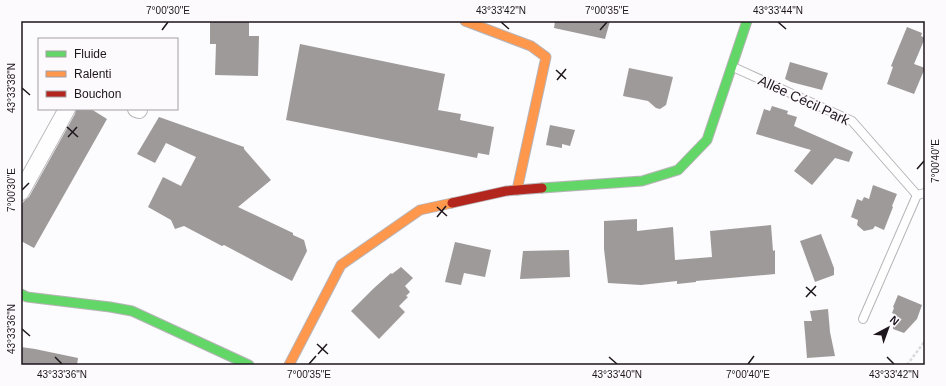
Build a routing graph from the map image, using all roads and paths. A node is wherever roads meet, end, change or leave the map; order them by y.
1 (465, 21) edge
2 (747, 21) edge
3 (732, 66) junction
4 (66, 110) edge
5 (517, 190) junction
6 (21, 192) edge
7 (921, 194) edge
8 (21, 294) edge
9 (862, 319) dead end
10 (925, 341) edge
11 (249, 365) edge
12 (289, 365) edge
13 (908, 365) edge

1 - 5 street
2 - 3 street
3 - 5 street
3 - 7 lane, Allée Cécil Park
4 - 6 street
5 - 12 street
7 - 9 lane, Allée Cécil Park
8 - 11 street
10 - 13 path

